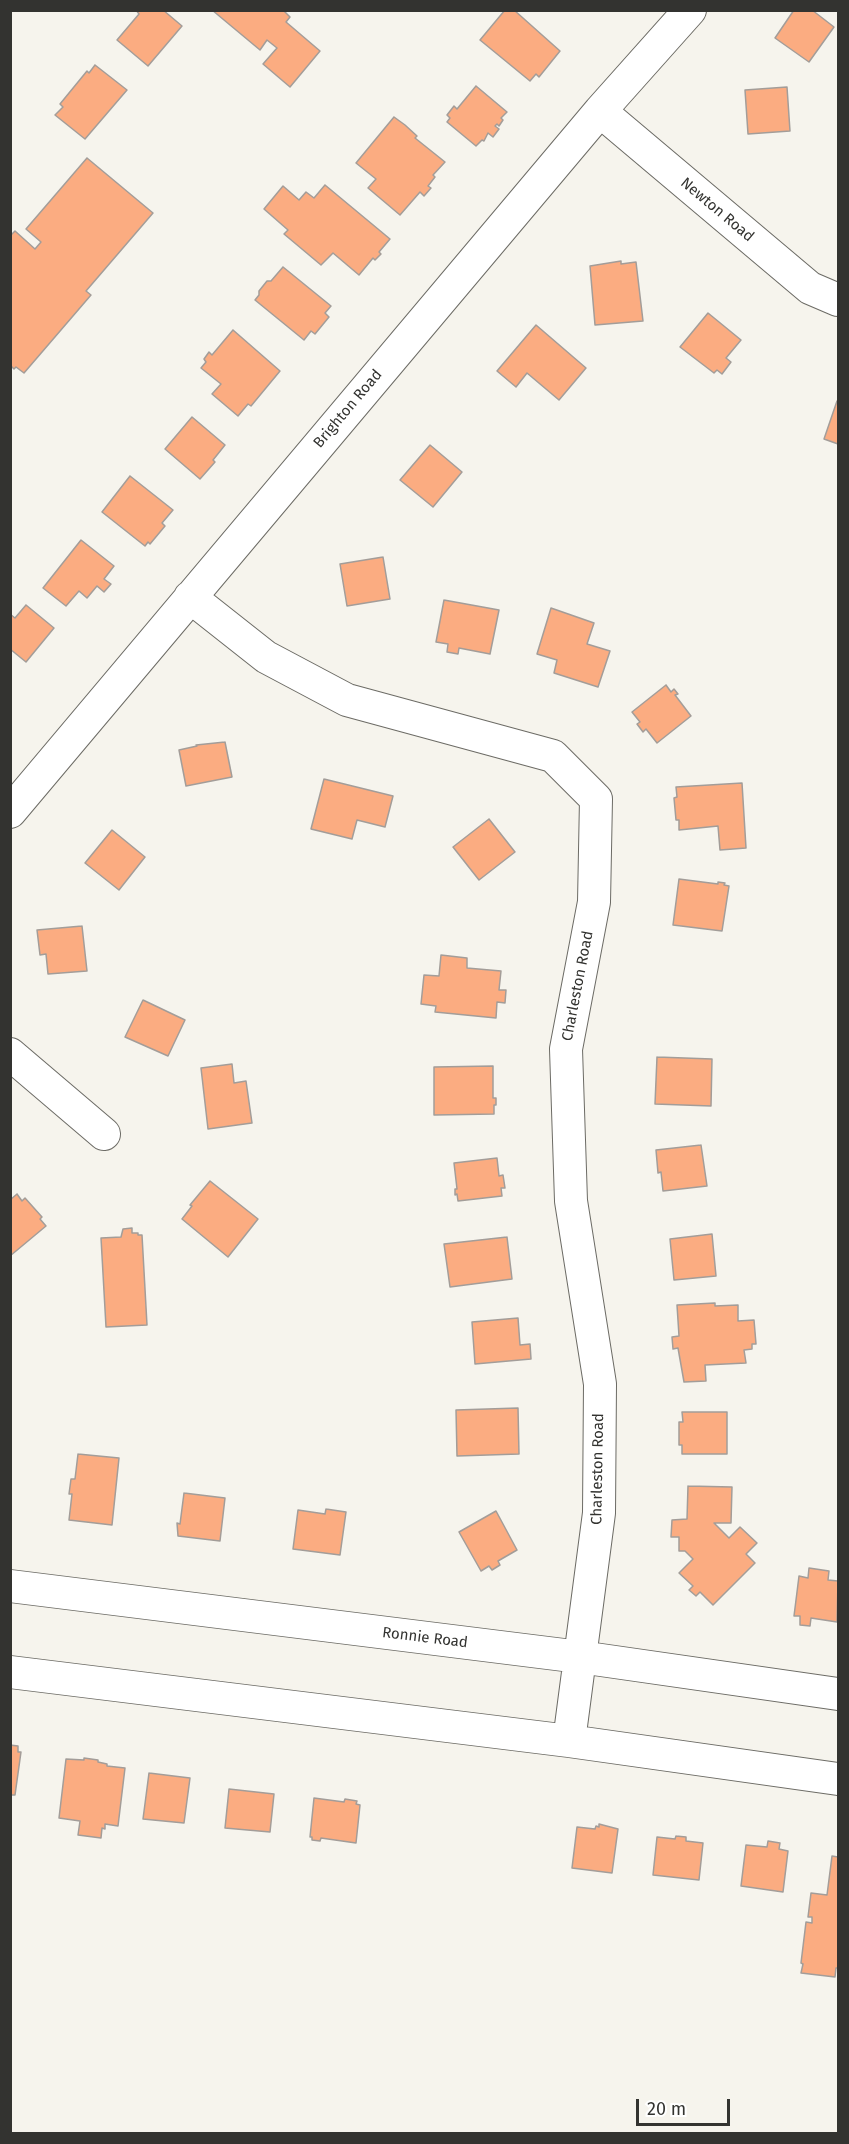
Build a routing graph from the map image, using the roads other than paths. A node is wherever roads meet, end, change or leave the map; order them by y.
1 (690, 10) edge
2 (600, 111) junction
3 (838, 300) edge
4 (190, 597) junction
5 (10, 812) edge
6 (10, 1054) edge
7 (104, 1134) dead end
8 (10, 1586) edge
9 (580, 1657) junction
10 (10, 1672) edge
11 (838, 1694) edge
12 (569, 1740) junction
13 (838, 1779) edge

1 - 2 street, Brighton Road
2 - 3 street, Newton Road
2 - 4 street, Brighton Road
4 - 5 street, Brighton Road
4 - 9 street, Charleston Road
6 - 7 street
8 - 9 street, Ronnie Road
9 - 11 street, Ronnie Road
9 - 12 street, Charleston Road
10 - 12 street
12 - 13 street

